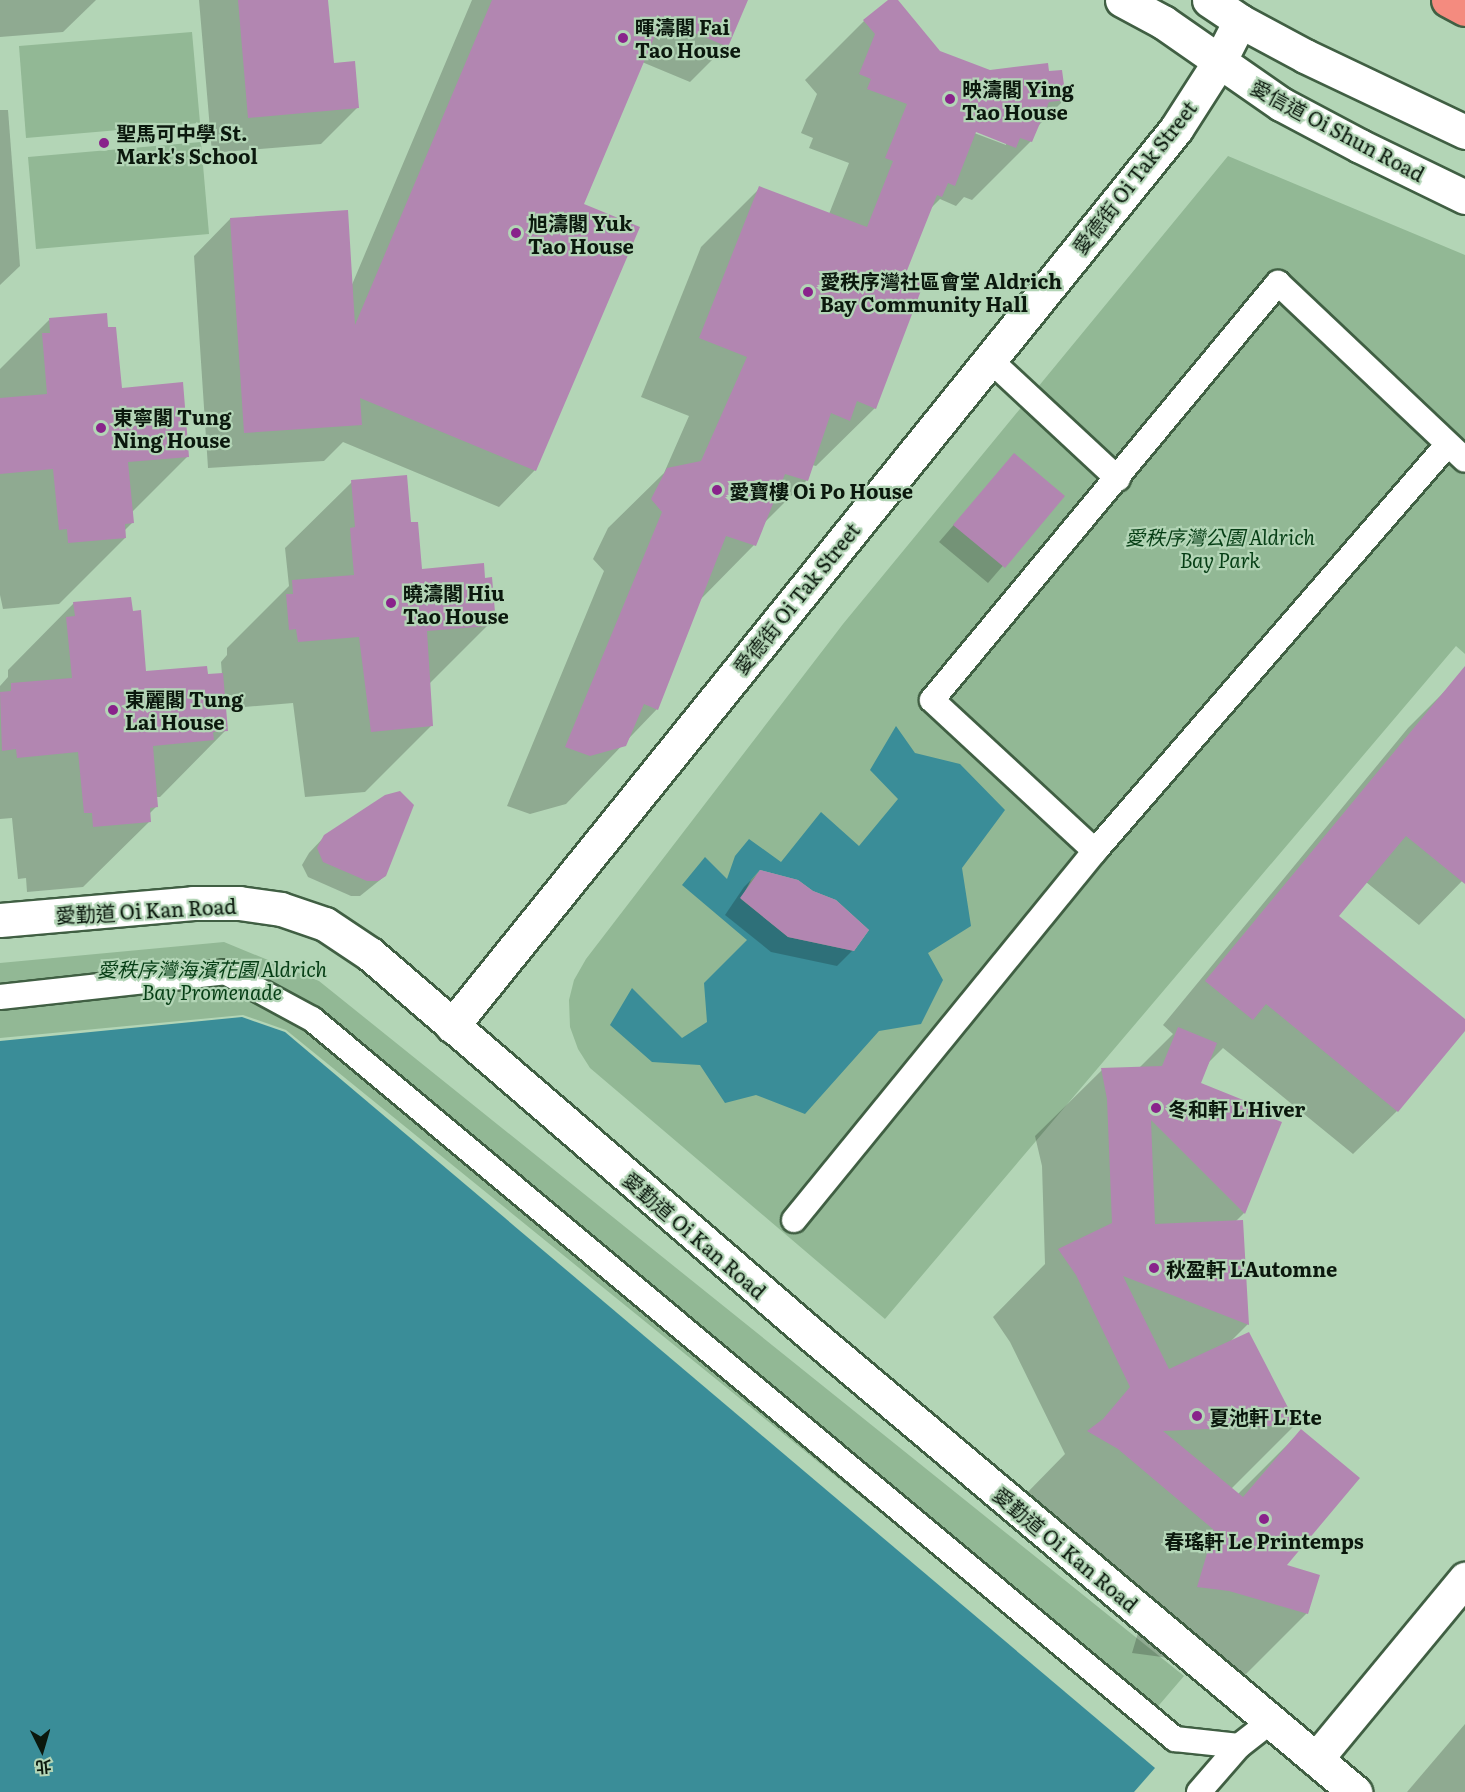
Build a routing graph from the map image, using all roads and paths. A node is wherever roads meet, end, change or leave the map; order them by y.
1 (1122, 0) edge
2 (1209, 0) edge
3 (1448, 0) edge
4 (1465, 9) edge
5 (1240, 21) junction
6 (1219, 62) junction
7 (1465, 132) edge
8 (1465, 196) edge
9 (989, 359) junction
10 (1456, 453) edge
11 (1118, 479) junction
12 (1095, 851) junction
13 (0, 920) edge
14 (0, 997) edge
15 (452, 1026) junction
16 (794, 1220) dead end
17 (1465, 1579) edge
18 (1271, 1720) junction
19 (1239, 1746) junction
20 (1316, 1759) junction
21 (1199, 1792) edge
22 (1356, 1792) edge

1 - 6 street, 愛信道 Oi Shun Road
2 - 5 street
3 - 4 highway
5 - 6 street, 愛德街 Oi Tak Street
5 - 7 street
6 - 8 street, 愛信道 Oi Shun Road
6 - 9 street, 愛德街 Oi Tak Street
9 - 11 street
9 - 15 street, 愛德街 Oi Tak Street
10 - 11 street
10 - 12 street
11 - 12 street
12 - 16 street
13 - 15 street, 愛勤道 Oi Kan Road
14 - 19 street
15 - 18 street, 愛勤道 Oi Kan Road
17 - 20 street
18 - 19 street
18 - 20 street, 愛勤道 Oi Kan Road
19 - 21 street
20 - 22 street, 愛勤道 Oi Kan Road

